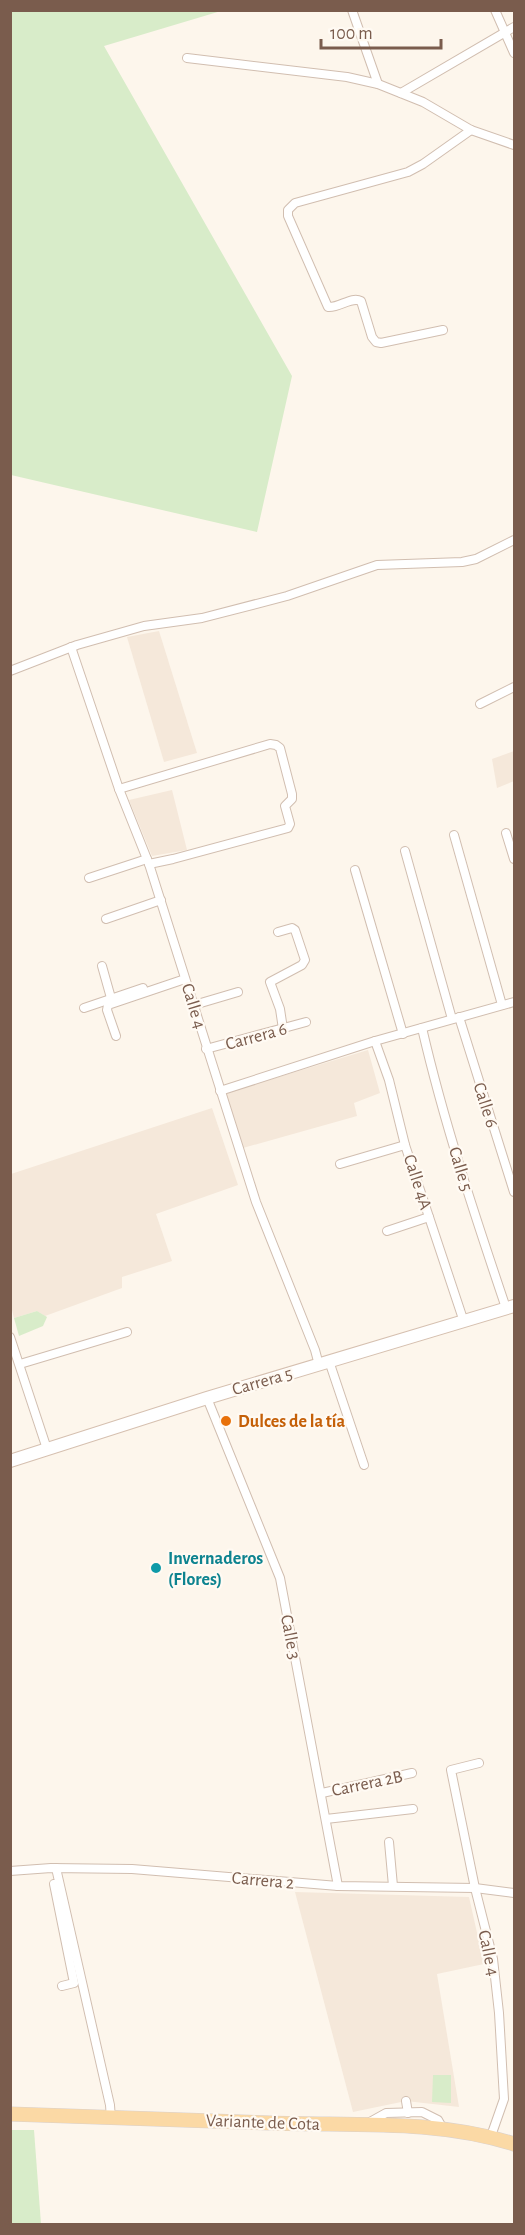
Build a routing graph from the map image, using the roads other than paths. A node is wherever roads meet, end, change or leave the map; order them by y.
1 (352, 10) edge
2 (495, 10) edge
3 (514, 27) edge
4 (503, 32) junction
5 (514, 53) edge
6 (187, 58) dead end
7 (378, 84) junction
8 (401, 93) junction
9 (471, 130) junction
10 (514, 145) edge
11 (443, 330) dead end
12 (514, 540) edge
13 (71, 647) junction
14 (10, 671) edge
15 (514, 687) edge
16 (480, 704) dead end
17 (119, 789) junction
18 (506, 833) dead end
19 (454, 835) dead end
20 (405, 851) dead end
21 (514, 860) edge
22 (148, 862) junction
23 (355, 870) dead end
24 (89, 878) dead end
25 (161, 900) junction
26 (106, 919) dead end
27 (278, 932) dead end
28 (102, 966) dead end
29 (184, 977) junction
30 (238, 992) dead end
31 (111, 998) junction
32 (514, 1002) edge
33 (194, 1005) junction
34 (502, 1005) junction
35 (84, 1008) dead end
36 (456, 1018) junction
37 (306, 1022) dead end
38 (422, 1028) junction
39 (282, 1029) junction
40 (403, 1034) junction
41 (116, 1036) dead end
42 (375, 1041) junction
43 (207, 1049) junction
44 (220, 1091) junction
45 (405, 1145) junction
46 (340, 1164) dead end
47 (514, 1192) edge
48 (429, 1217) junction
49 (387, 1231) dead end
50 (510, 1307) edge
51 (464, 1322) junction
52 (127, 1332) dead end
53 (10, 1337) edge
54 (324, 1363) junction
55 (20, 1364) junction
56 (207, 1398) junction
57 (47, 1449) junction
58 (10, 1461) edge
59 (364, 1465) dead end
60 (479, 1763) dead end
61 (412, 1773) dead end
62 (322, 1793) junction
63 (413, 1809) dead end
64 (326, 1818) junction
65 (389, 1842) dead end
66 (54, 1868) junction
67 (10, 1871) edge
68 (338, 1886) junction
69 (393, 1886) junction
70 (475, 1888) junction
71 (514, 1893) edge
72 (62, 1986) dead end
73 (406, 2101) dead end
74 (408, 2113) junction
75 (10, 2114) edge
76 (111, 2119) junction
77 (368, 2123) junction
78 (443, 2129) junction
79 (491, 2136) junction
80 (514, 2144) edge

1 - 7 street
2 - 4 street
3 - 4 street
4 - 5 street
4 - 8 street
6 - 7 street
7 - 8 street
8 - 9 street
9 - 10 street
9 - 11 street
12 - 13 street
13 - 14 street
13 - 17 street, Calle 4
15 - 16 street
17 - 22 street, Calle 4
17 - 22 street
18 - 21 street
19 - 34 street
20 - 36 street, Calle 6
22 - 24 street
22 - 25 street, Calle 4
23 - 40 street
25 - 26 street
25 - 29 street, Calle 4
27 - 39 street
28 - 31 street
29 - 31 street
29 - 33 street, Calle 4
29 - 41 street
30 - 33 street
31 - 35 street
32 - 34 street
33 - 43 street, Calle 4
34 - 36 street
36 - 38 street
36 - 47 street, Calle 6
37 - 39 street, Carrera 6
38 - 40 street
38 - 50 street, Calle 5
39 - 43 street, Carrera 6
40 - 42 street
42 - 44 street
42 - 45 street, Calle 4A
43 - 44 street, Calle 4
44 - 54 street, Calle 4
45 - 46 street
45 - 48 street, Calle 4A
48 - 49 street
48 - 51 street, Calle 4A
50 - 51 main road, Carrera 5
51 - 54 main road, Carrera 5
52 - 55 street
53 - 55 street
54 - 56 main road, Carrera 5
54 - 59 street, Calle 4
55 - 57 street
56 - 57 main road, Carrera 5
56 - 62 street, Calle 3
57 - 58 main road, Carrera 5
60 - 70 street, Calle 4
61 - 62 street, Carrera 2B
62 - 64 street, Calle 3
63 - 64 street
64 - 68 street, Calle 3
65 - 69 street
66 - 67 street, Carrera 2
66 - 68 street, Carrera 2
66 - 72 street
66 - 76 street
68 - 69 street, Carrera 2
69 - 70 street, Carrera 2
70 - 71 street, Carrera 2
70 - 79 street, Calle 4
73 - 74 street
74 - 77 street
74 - 78 street
75 - 76 main road, Variante de Cota
76 - 77 main road, Variante de Cota
77 - 78 main road, Variante de Cota
78 - 79 main road, Variante de Cota
79 - 80 main road, Variante de Cota

